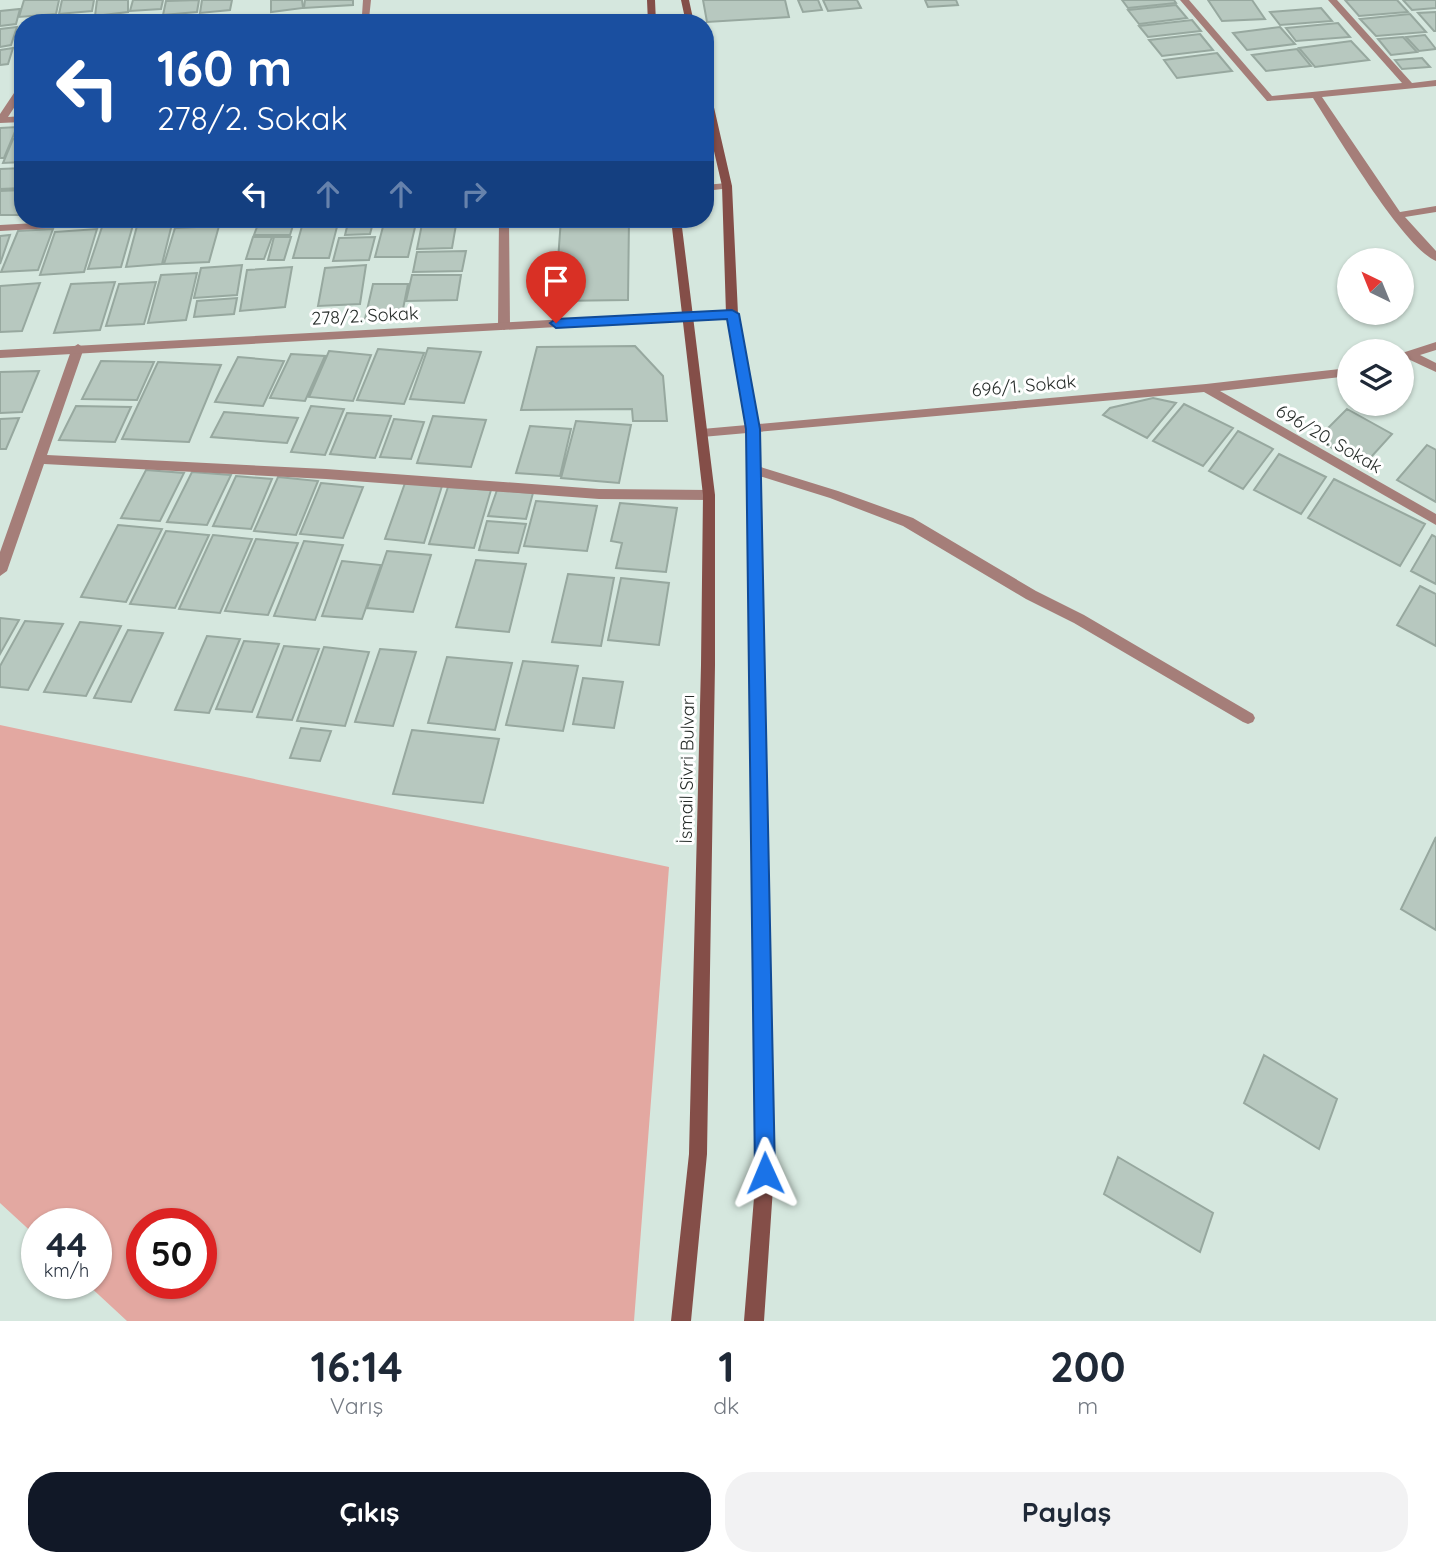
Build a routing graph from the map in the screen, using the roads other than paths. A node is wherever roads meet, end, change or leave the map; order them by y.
1 (1184, 0) edge
2 (1332, 0) edge
3 (1436, 83) edge
4 (1409, 85) junction
5 (1315, 94) junction
6 (14, 100) edge
7 (1, 120) edge
8 (714, 130) edge
9 (727, 186) junction
10 (714, 187) edge
11 (1436, 209) edge
12 (1399, 215) junction
13 (504, 228) edge
14 (677, 228) edge
15 (1436, 257) edge
16 (732, 314) junction
17 (686, 316) junction
18 (504, 326) junction
19 (1436, 346) edge
20 (78, 348) junction
21 (1414, 353) edge
22 (0, 355) edge
23 (1414, 359) edge
24 (1436, 368) edge
25 (1337, 373) edge
26 (1206, 388) junction
27 (753, 429) junction
28 (702, 433) junction
29 (39, 459) junction
30 (754, 470) junction
31 (709, 495) junction
32 (1436, 520) edge
33 (0, 571) edge
34 (1248, 718) dead end
35 (681, 1321) edge
36 (754, 1321) edge

1 - 5 street
2 - 4 street
3 - 4 street
4 - 5 street
5 - 12 street
6 - 7 street
8 - 9 main road
9 - 10 street
9 - 16 main road
11 - 12 street
12 - 15 street
13 - 18 street
14 - 17 main road, İsmail Sivri Bulvarı
16 - 17 street, 278/2. Sokak
16 - 27 main road
17 - 18 street, 278/2. Sokak
17 - 28 main road, İsmail Sivri Bulvarı
18 - 20 street, 278/2. Sokak
19 - 21 street
20 - 22 street, 278/2. Sokak
20 - 29 street
23 - 24 street
25 - 26 street, 696/1. Sokak
26 - 27 street, 696/1. Sokak
26 - 32 street, 696/20. Sokak
27 - 28 street, 696/1. Sokak
27 - 30 main road
28 - 31 main road, İsmail Sivri Bulvarı
29 - 31 street
29 - 33 street
30 - 34 street
30 - 36 main road
31 - 35 main road, İsmail Sivri Bulvarı

